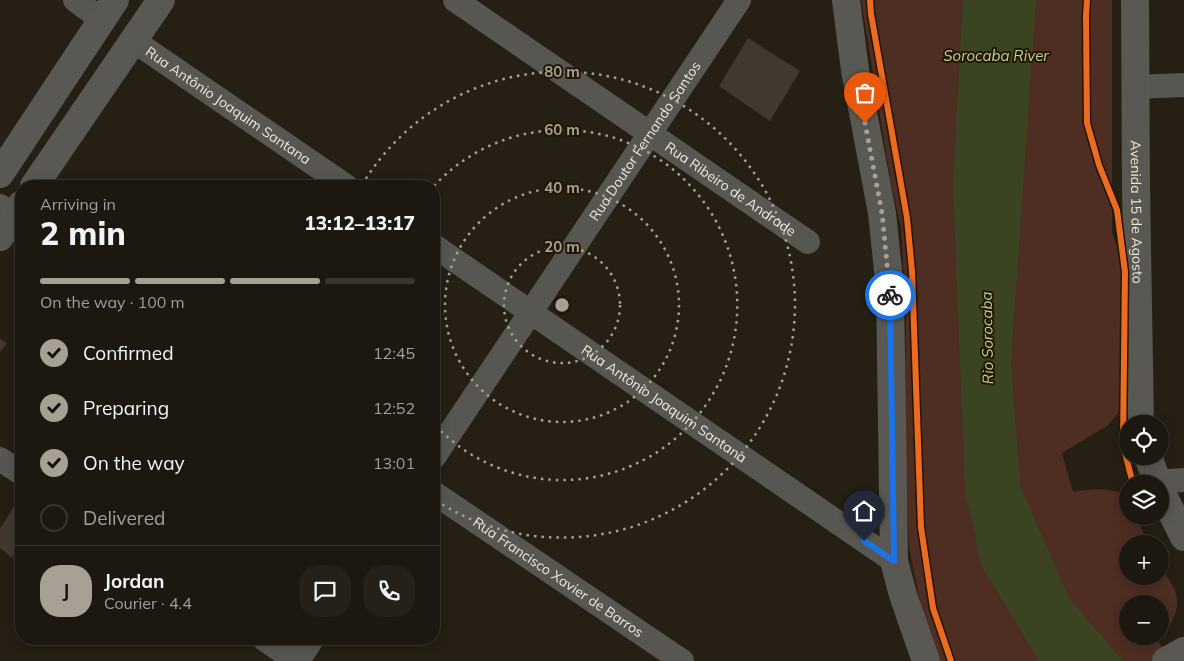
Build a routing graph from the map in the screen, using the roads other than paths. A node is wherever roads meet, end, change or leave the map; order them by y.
1 (74, 0) edge
2 (161, 0) edge
3 (454, 0) edge
4 (739, 0) edge
5 (846, 0) edge
6 (1135, 0) edge
7 (108, 9) edge
8 (134, 41) junction
9 (1184, 85) edge
10 (1136, 87) junction
11 (650, 134) junction
12 (0, 174) edge
13 (38, 180) edge
14 (337, 180) edge
15 (808, 242) dead end
16 (440, 250) edge
17 (530, 312) junction
18 (1140, 415) edge
19 (440, 448) edge
20 (0, 459) edge
21 (15, 469) edge
22 (1184, 480) edge
23 (1169, 483) edge
24 (440, 497) edge
25 (1169, 506) edge
26 (1183, 533) edge
27 (894, 561) junction
28 (903, 595) junction
29 (273, 645) edge
30 (308, 645) edge
31 (1184, 651) edge
32 (297, 661) edge
33 (682, 661) edge
34 (910, 661) edge
35 (926, 661) edge
36 (1166, 661) edge

1 - 7 street
2 - 8 main road
3 - 11 street, Rua Ribeiro de Andrade
4 - 11 street, Rua Doutor Fernando Santos
5 - 27 main road
6 - 10 main road, Avenida 15 de Agosto
7 - 12 main road
8 - 13 main road
8 - 14 street, Rua Antônio Joaquim Santana
9 - 10 street
10 - 18 main road, Avenida 15 de Agosto
11 - 15 street, Rua Ribeiro de Andrade
11 - 17 street, Rua Doutor Fernando Santos
16 - 17 street, Rua Antônio Joaquim Santana
17 - 19 street, Rua Doutor Fernando Santos
17 - 27 street, Rua Antônio Joaquim Santana
20 - 21 street
22 - 23 street
24 - 33 street, Rua Francisco Xavier de Barros
25 - 26 main road
27 - 28 main road
28 - 34 main road
28 - 35 main road
29 - 32 street
30 - 32 street
31 - 36 main road

